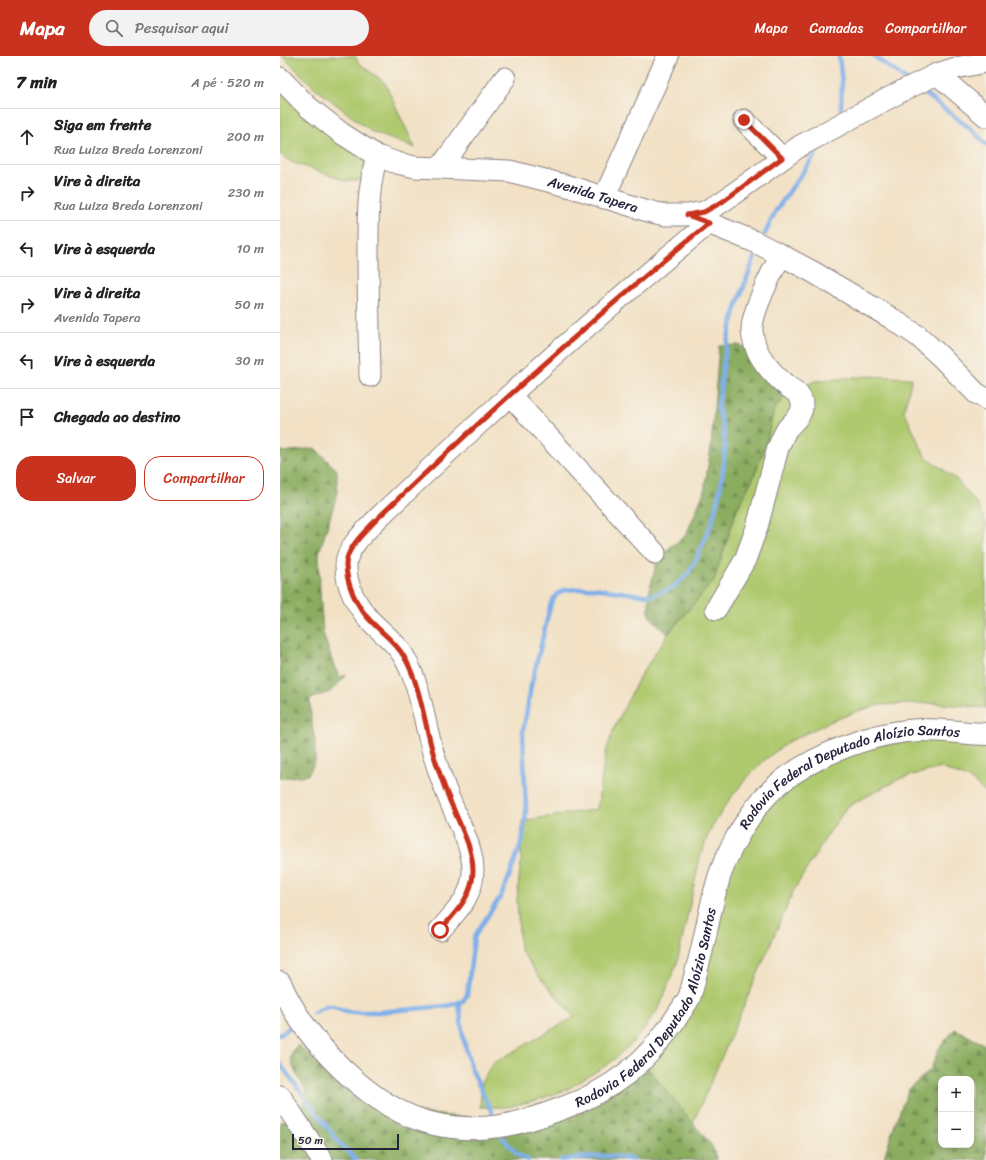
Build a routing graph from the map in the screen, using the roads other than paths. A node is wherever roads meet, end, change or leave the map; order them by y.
1 (668, 56) edge
2 (983, 61) edge
3 (932, 76) junction
4 (280, 78) edge
5 (505, 78) dead end
6 (986, 116) edge
7 (744, 120) dead end
8 (377, 156) junction
9 (782, 158) junction
10 (441, 168) junction
11 (604, 198) junction
12 (687, 215) junction
13 (709, 223) junction
14 (781, 255) junction
15 (370, 376) dead end
16 (510, 395) junction
17 (986, 399) edge
18 (655, 553) dead end
19 (716, 609) dead end
20 (986, 734) edge
21 (440, 930) dead end
22 (280, 983) edge
23 (280, 1096) edge
24 (322, 1160) edge

1 - 11 street
2 - 3 street, Avenida Tapera
3 - 6 street
3 - 9 street, Avenida Tapera
4 - 8 street, Avenida Tapera
5 - 10 street
7 - 9 street
8 - 10 street, Avenida Tapera
8 - 15 street
9 - 12 street, Avenida Tapera
10 - 11 street, Avenida Tapera
11 - 12 street, Avenida Tapera
12 - 13 street
13 - 14 street
13 - 16 street
14 - 17 street
14 - 19 street
16 - 18 street
16 - 21 street
20 - 22 highway, Rodovia Federal Deputado Aloízio Santos
23 - 24 street

